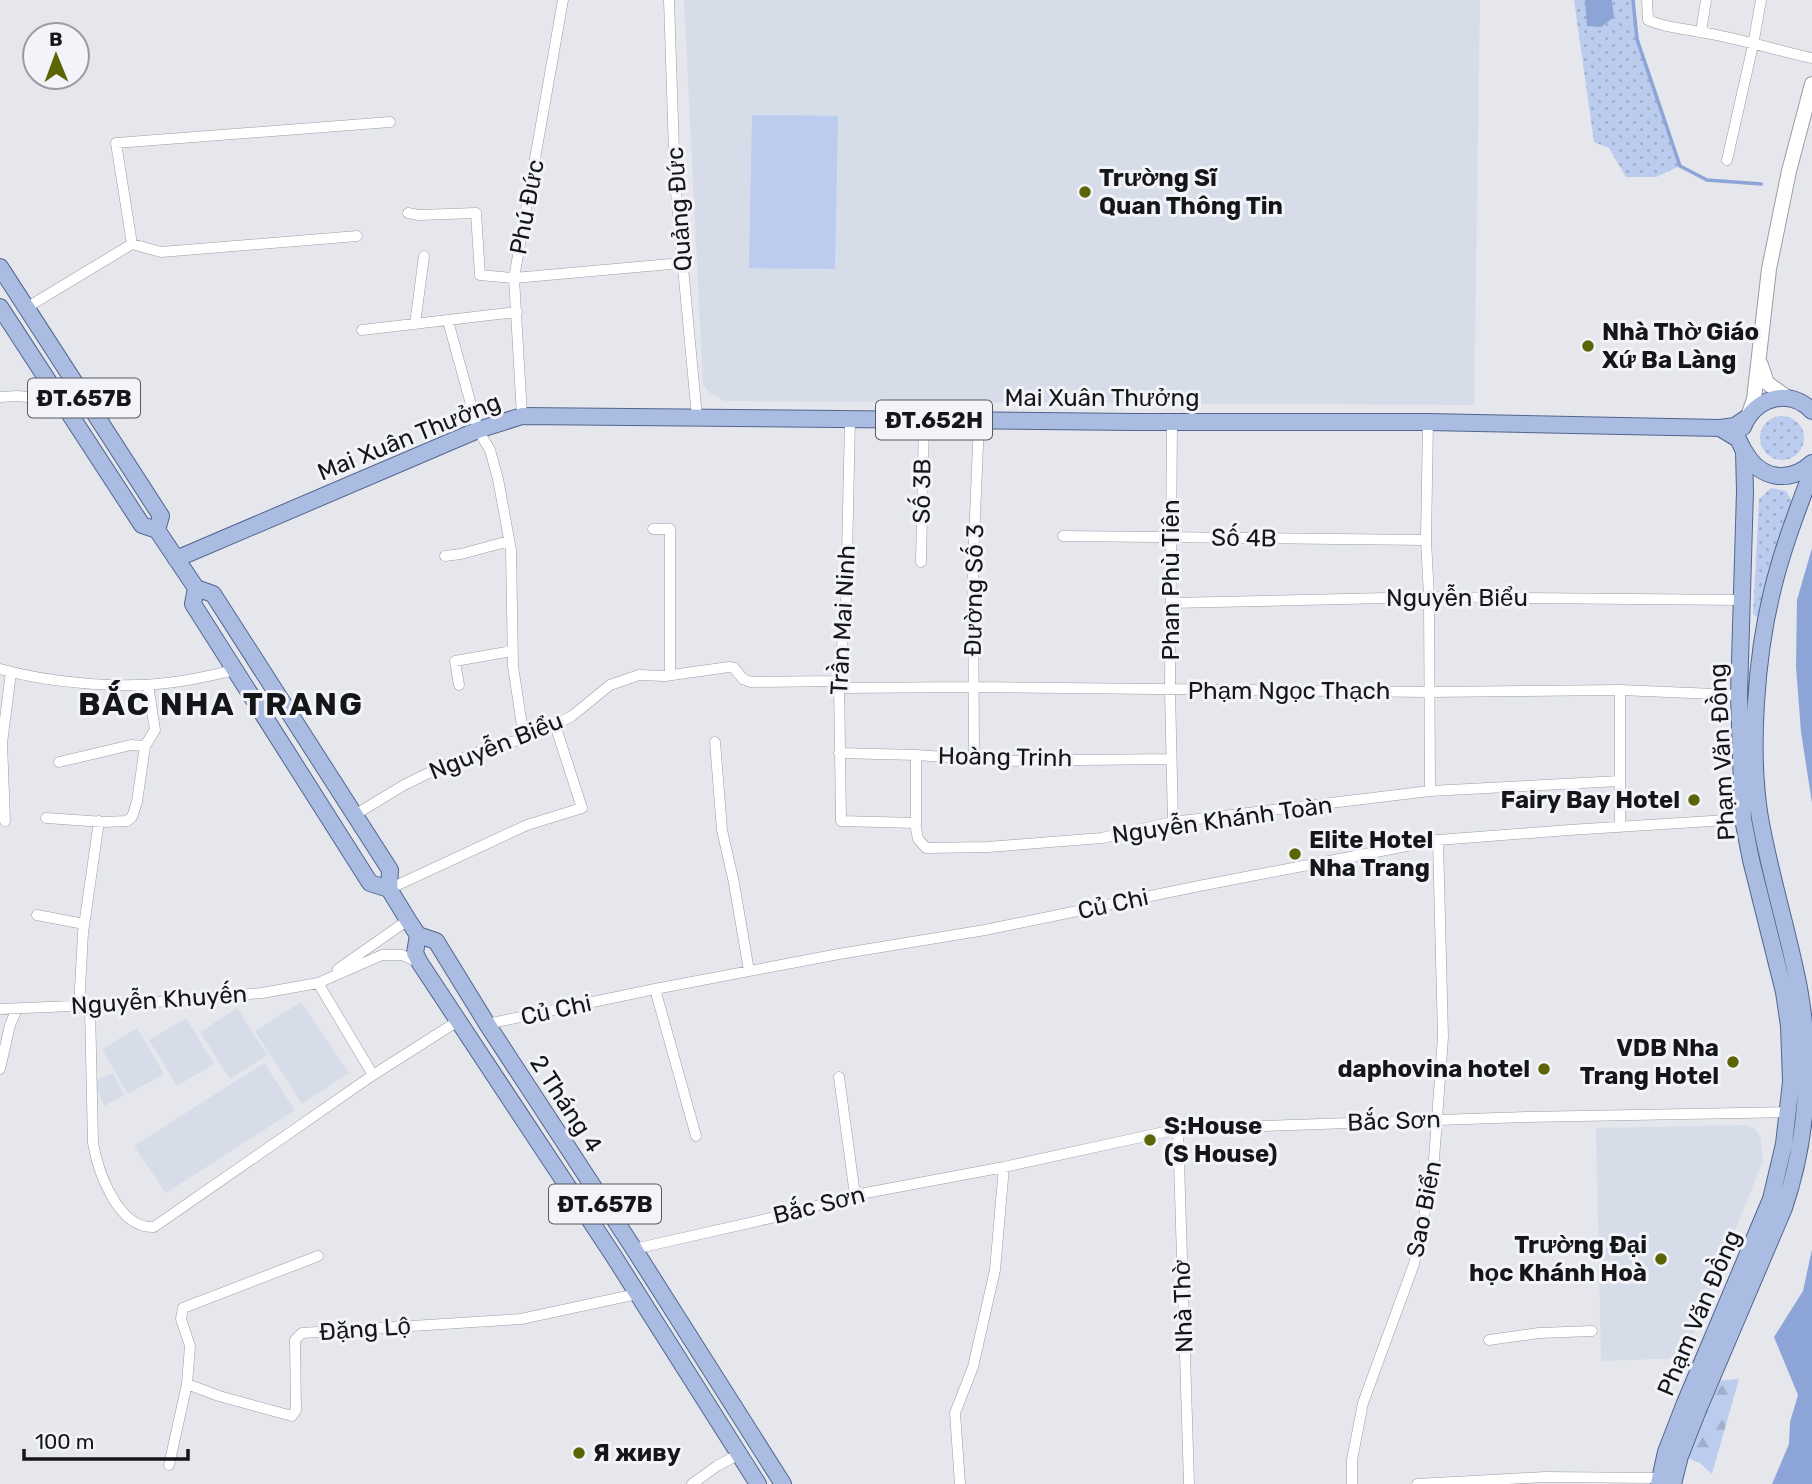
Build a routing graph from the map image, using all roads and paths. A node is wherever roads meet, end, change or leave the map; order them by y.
1 (563, 0) edge
2 (669, 0) edge
3 (1647, 0) edge
4 (1706, 0) edge
5 (1761, 0) edge
6 (1701, 32) junction
7 (1753, 45) junction
8 (1812, 58) edge
9 (1812, 84) edge
10 (390, 122) dead end
11 (1727, 160) dead end
12 (408, 213) dead end
13 (357, 236) dead end
14 (132, 244) junction
15 (425, 256) dead end
16 (682, 263) junction
17 (0, 267) edge
18 (514, 278) junction
19 (0, 307) edge
20 (26, 307) junction
21 (517, 312) junction
22 (448, 321) junction
23 (415, 324) junction
24 (362, 330) dead end
25 (1760, 357) junction
26 (1812, 392) edge
27 (0, 397) edge
28 (1788, 398) junction
29 (61, 401) junction
30 (1812, 411) edge
31 (522, 416) junction
32 (1748, 416) junction
33 (697, 417) junction
34 (850, 419) junction
35 (924, 420) junction
36 (979, 421) junction
37 (1172, 421) junction
38 (1428, 422) junction
39 (1720, 428) junction
40 (478, 430) junction
41 (1744, 451) junction
42 (1812, 463) edge
43 (1812, 471) edge
44 (653, 529) dead end
45 (157, 530) junction
46 (1063, 536) dead end
47 (1171, 537) junction
48 (1426, 540) junction
49 (509, 541) junction
50 (445, 556) dead end
51 (176, 559) junction
52 (921, 562) dead end
53 (196, 588) junction
54 (1429, 597) junction
55 (1742, 600) junction
56 (1172, 603) junction
57 (512, 651) junction
58 (235, 670) junction
59 (5, 671) edge
60 (670, 675) junction
61 (148, 685) junction
62 (459, 685) dead end
63 (839, 685) junction
64 (974, 687) junction
65 (1170, 690) junction
66 (1620, 690) junction
67 (1428, 692) junction
68 (1739, 695) junction
69 (555, 725) junction
70 (524, 739) junction
71 (715, 742) dead end
72 (145, 746) junction
73 (839, 753) junction
74 (916, 755) junction
75 (974, 759) junction
76 (1171, 759) junction
77 (59, 762) dead end
78 (1620, 781) junction
79 (1430, 791) junction
80 (353, 816) junction
81 (1760, 817) junction
82 (46, 818) dead end
83 (1743, 819) junction
84 (5, 821) dead end
85 (99, 821) junction
86 (1173, 822) junction
87 (916, 824) junction
88 (1620, 827) junction
89 (1438, 841) junction
90 (389, 889) junction
91 (37, 915) dead end
92 (408, 920) junction
93 (84, 924) junction
94 (418, 935) junction
95 (420, 962) junction
96 (749, 971) junction
97 (318, 983) junction
98 (655, 989) junction
99 (85, 1007) junction
100 (0, 1009) edge
101 (17, 1009) junction
102 (458, 1021) junction
103 (487, 1024) junction
104 (0, 1069) edge
105 (373, 1075) junction
106 (839, 1077) dead end
107 (1797, 1112) junction
108 (1435, 1120) junction
109 (1178, 1129) junction
110 (696, 1136) dead end
111 (1004, 1167) junction
112 (855, 1195) junction
113 (634, 1249) junction
114 (613, 1255) junction
115 (318, 1256) dead end
116 (637, 1294) junction
117 (1592, 1331) dead end
118 (1489, 1340) dead end
119 (187, 1384) junction
120 (739, 1454) junction
121 (169, 1465) dead end
122 (1610, 1481) edge
123 (1666, 1482) edge
124 (692, 1484) edge
125 (758, 1484) edge
126 (783, 1484) edge
127 (960, 1484) edge
128 (1189, 1484) edge
129 (1352, 1484) edge
130 (1417, 1484) edge

1 - 18 street, Phú Đức
2 - 16 street, Quảng Đức
3 - 6 street
4 - 6 street
5 - 7 street
6 - 7 street
7 - 8 street
7 - 11 street
9 - 25 street
10 - 14 street
12 - 18 street
13 - 14 street
14 - 20 street
15 - 23 street
16 - 18 street
16 - 33 street, Quảng Đức
17 - 20 main road, 2 Tháng 4 / ĐT.657B
18 - 21 street, Phú Đức
19 - 29 main road, 2 Tháng 4 / ĐT.657B
20 - 45 main road, 2 Tháng 4 / ĐT.657B
21 - 22 street
21 - 31 street, Phú Đức
22 - 23 street
22 - 40 street
23 - 24 street
25 - 28 street
25 - 32 street
26 - 28 main road
27 - 29 street
28 - 30 main road
28 - 32 main road, Mai Xuân Thưởng
29 - 45 main road, 2 Tháng 4 / ĐT.657B
31 - 33 main road, Mai Xuân Thưởng / ĐT.652H
31 - 40 main road, Mai Xuân Thưởng / ĐT.652H
32 - 39 main road, Mai Xuân Thưởng / ĐT.652H
32 - 41 main road, Phạm Văn Đồng
33 - 34 main road, Mai Xuân Thưởng / ĐT.652H
34 - 35 main road, Mai Xuân Thưởng / ĐT.652H
34 - 63 street, Trần Mai Ninh
35 - 36 main road, Mai Xuân Thưởng / ĐT.652H
35 - 52 street, Số 3B
36 - 37 main road, Mai Xuân Thưởng / ĐT.652H
36 - 64 street, Đường Số 3
37 - 38 main road, Mai Xuân Thưởng / ĐT.652H
37 - 47 street, Phan Phù Tiên
38 - 39 main road, Mai Xuân Thưởng / ĐT.652H
38 - 48 street
39 - 41 main road
40 - 49 street
40 - 51 main road, Mai Xuân Thưởng / ĐT.652H
41 - 42 main road
41 - 55 main road, Phạm Văn Đồng
43 - 81 main road, Phạm Văn Đồng
44 - 60 street
45 - 51 main road, 2 Tháng 4 / ĐT.657B
46 - 47 street, Số 4B
47 - 48 street, Số 4B
47 - 56 street, Phan Phù Tiên
48 - 54 street
49 - 50 street
49 - 57 street
51 - 53 main road, 2 Tháng 4 / ĐT.657B
53 - 58 main road, 2 Tháng 4 / ĐT.657B
53 - 80 main road, 2 Tháng 4 / ĐT.657B
54 - 55 street, Nguyễn Biểu
54 - 56 street, Nguyễn Biểu
54 - 67 street
55 - 68 main road, Phạm Văn Đồng
56 - 65 street, Phan Phù Tiên
57 - 62 street
57 - 70 street
58 - 61 street
58 - 90 main road, 2 Tháng 4 / ĐT.657B
59 - 61 street
59 - 84 street
60 - 63 street, Nguyễn Biểu
60 - 69 street, Nguyễn Biểu
61 - 72 street
63 - 64 street, Phạm Ngọc Thạch
63 - 73 street, Trần Mai Ninh
64 - 65 street, Phạm Ngọc Thạch
64 - 75 street, Đường Số 3
65 - 67 street, Phạm Ngọc Thạch
65 - 76 street, Phan Phù Tiên
66 - 67 street, Phạm Ngọc Thạch
66 - 68 street, Phạm Ngọc Thạch
66 - 78 street
67 - 79 street
68 - 83 main road, Phạm Văn Đồng
69 - 70 street, Nguyễn Biểu
69 - 90 street
70 - 80 street, Nguyễn Biểu
71 - 96 street
72 - 77 street
72 - 85 street
73 - 74 street, Hoàng Trinh
73 - 87 street, Trần Mai Ninh
74 - 75 street, Hoàng Trinh
74 - 87 street
75 - 76 street, Hoàng Trinh
76 - 86 street, Phan Phù Tiên
78 - 79 street, Nguyễn Khánh Toàn
78 - 88 street
79 - 86 street, Nguyễn Khánh Toàn
80 - 90 main road, 2 Tháng 4 / ĐT.657B
81 - 83 main road
81 - 107 main road, Phạm Văn Đồng
82 - 85 street
83 - 88 street, Củ Chi
83 - 107 main road, Phạm Văn Đồng
85 - 93 street
86 - 87 street, Nguyễn Khánh Toàn
88 - 89 street, Củ Chi
89 - 96 street, Củ Chi
89 - 108 street, Sao Biển
90 - 92 main road, 2 Tháng 4 / ĐT.657B
91 - 93 street
92 - 94 main road, 2 Tháng 4 / ĐT.657B
92 - 97 street, Nguyễn Khuyến
93 - 99 street
94 - 95 main road, 2 Tháng 4 / ĐT.657B
94 - 103 main road, 2 Tháng 4 / ĐT.657B
95 - 97 street, Nguyễn Khuyến
95 - 102 main road, 2 Tháng 4 / ĐT.657B
96 - 98 street, Củ Chi
97 - 99 street, Nguyễn Khuyến
97 - 105 street
98 - 103 street, Củ Chi
98 - 110 street
99 - 101 street, Nguyễn Khuyến
99 - 105 street
100 - 101 street, Nguyễn Khuyến
101 - 104 street
102 - 105 street
102 - 114 main road, 2 Tháng 4 / ĐT.657B
103 - 113 main road, 2 Tháng 4 / ĐT.657B
106 - 112 street
107 - 108 street, Bắc Sơn
107 - 123 main road, Phạm Văn Đồng
108 - 109 street, Bắc Sơn
108 - 129 street, Sao Biển
109 - 111 street, Bắc Sơn
109 - 128 street, Nhà Thờ
111 - 112 street, Bắc Sơn
111 - 127 street
112 - 113 street, Bắc Sơn
113 - 114 main road
113 - 126 main road, 2 Tháng 4 / ĐT.657B
114 - 116 main road, 2 Tháng 4 / ĐT.657B
115 - 119 street
116 - 119 street, Đặng Lộ
116 - 120 main road, 2 Tháng 4 / ĐT.657B
117 - 118 street
119 - 121 street
120 - 124 street
120 - 125 main road, 2 Tháng 4 / ĐT.657B
122 - 123 street
122 - 130 street

